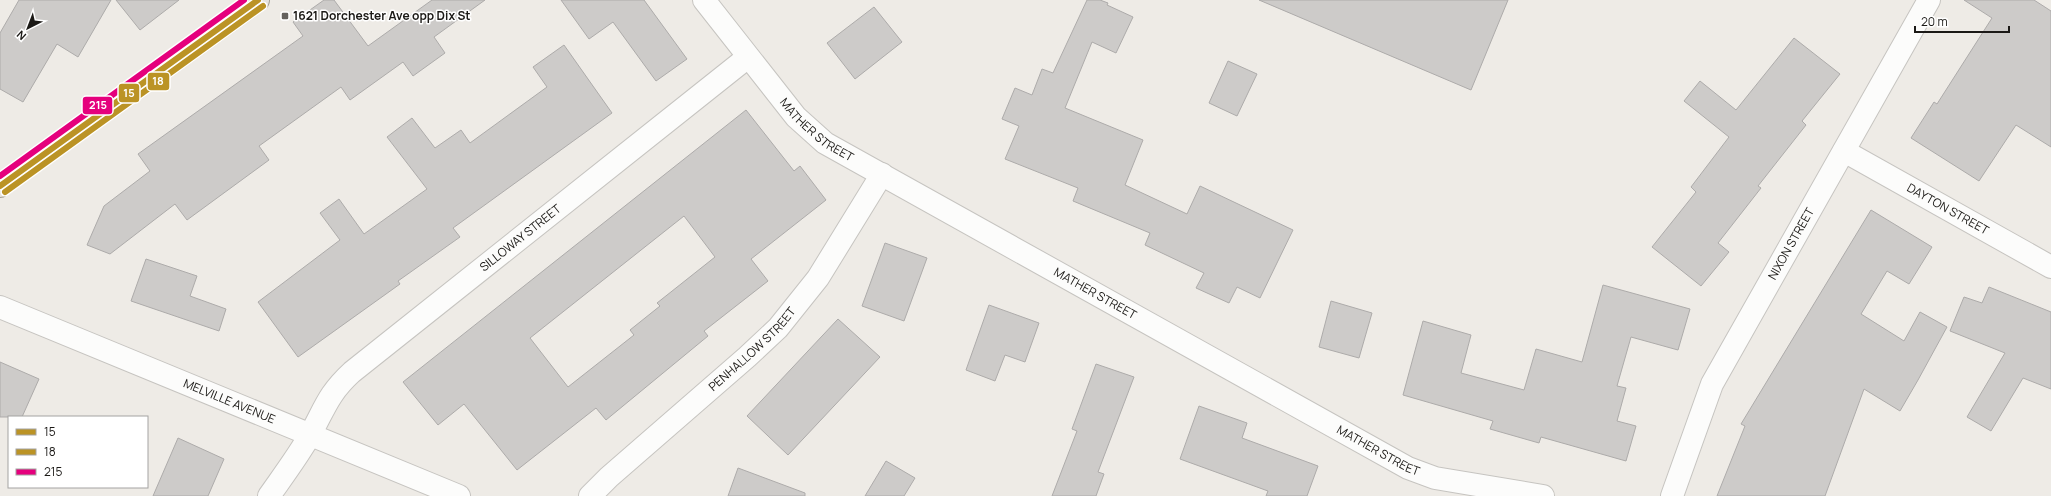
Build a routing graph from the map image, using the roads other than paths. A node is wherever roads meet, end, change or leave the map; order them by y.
1 (258, 0) edge
2 (704, 0) edge
3 (1930, 0) edge
4 (748, 57) junction
5 (1844, 151) junction
6 (882, 174) junction
7 (0, 186) edge
8 (2051, 267) edge
9 (0, 307) edge
10 (310, 435) junction
11 (269, 496) edge
12 (458, 496) edge
13 (590, 496) edge
14 (1543, 496) edge
15 (1672, 496) edge

1 - 7 main road
2 - 4 street, MATHER STREET
3 - 5 street, NIXON STREET
4 - 6 street, MATHER STREET
4 - 10 street, SILLOWAY STREET
5 - 8 street, DAYTON STREET
5 - 15 street, NIXON STREET
6 - 13 street, PENHALLOW STREET
6 - 14 street, MATHER STREET
9 - 10 street, MELVILLE AVENUE
10 - 11 street, SILLOWAY STREET
10 - 12 street, MELVILLE AVENUE

